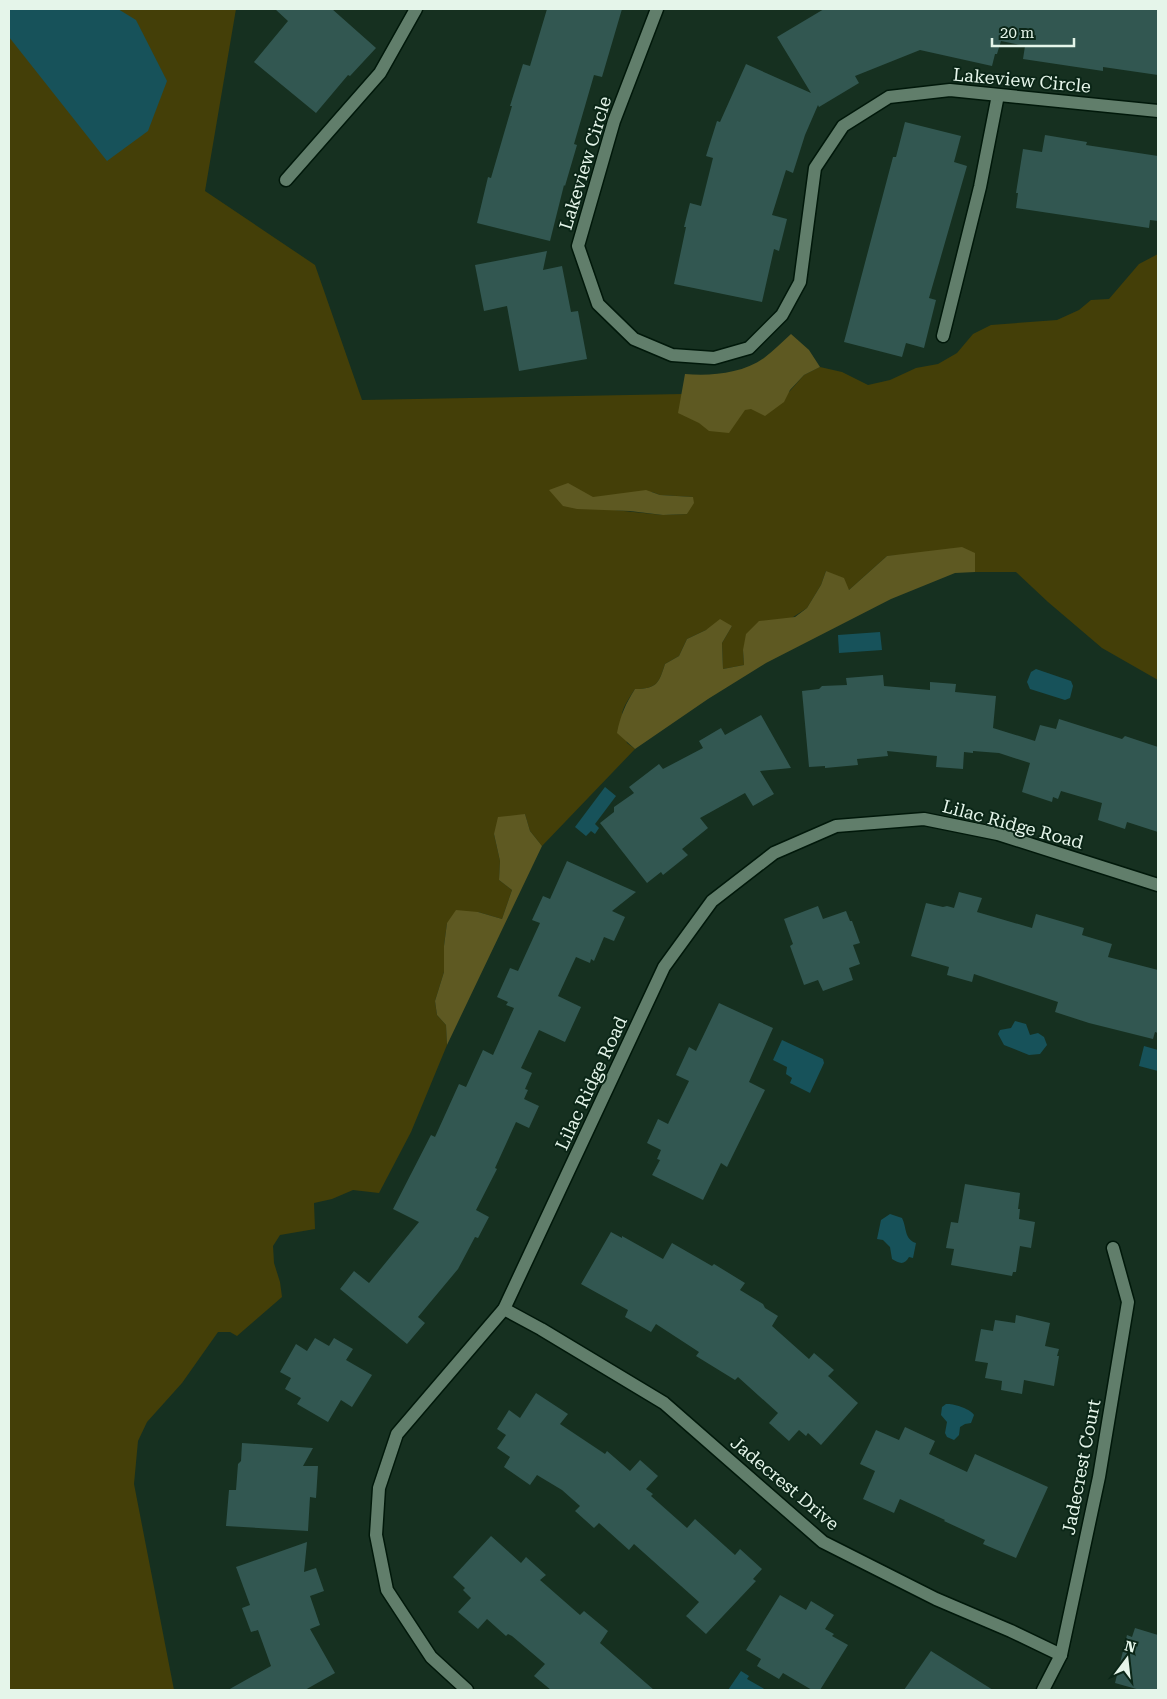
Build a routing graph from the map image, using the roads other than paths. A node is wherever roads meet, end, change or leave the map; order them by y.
1 (416, 9) edge
2 (657, 9) edge
3 (998, 95) junction
4 (1158, 111) edge
5 (286, 180) dead end
6 (943, 336) dead end
7 (1158, 885) edge
8 (1113, 1248) dead end
9 (504, 1309) junction
10 (1061, 1655) junction
11 (467, 1690) edge
12 (1043, 1690) edge

1 - 5 street
2 - 3 street, Lakeview Circle
3 - 4 street, Lakeview Circle
3 - 6 street
7 - 9 street, Lilac Ridge Road
8 - 10 street, Jadecrest Court
9 - 10 street, Jadecrest Drive
9 - 11 street, Lilac Ridge Road
10 - 12 street, Jadecrest Court

